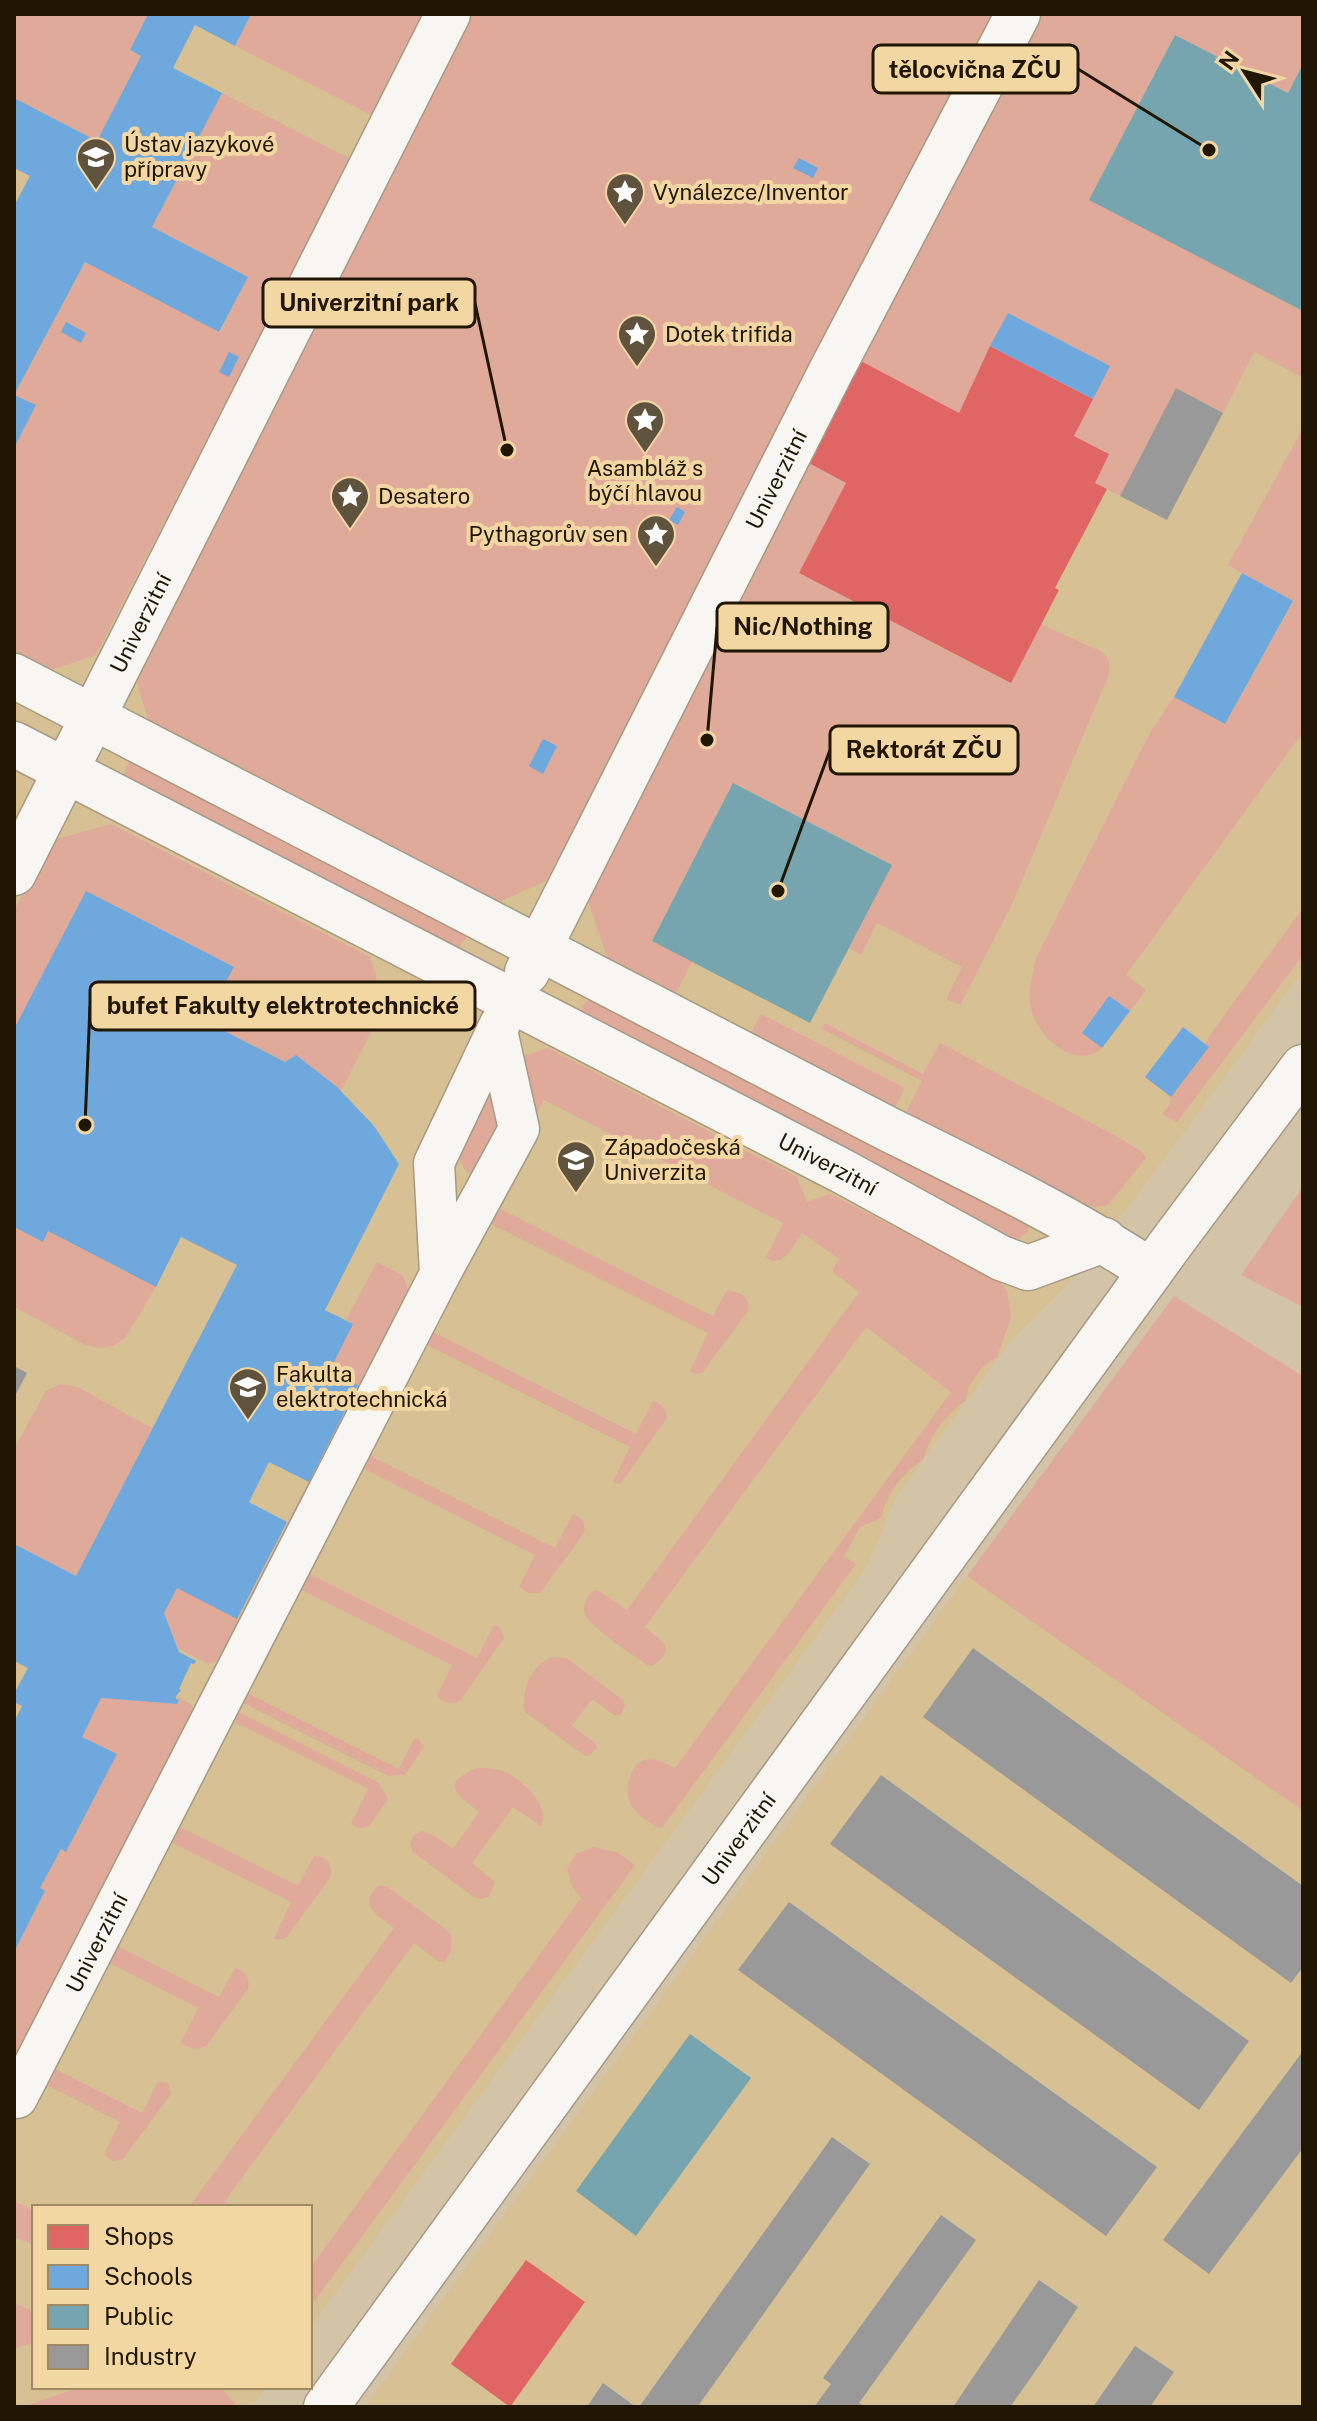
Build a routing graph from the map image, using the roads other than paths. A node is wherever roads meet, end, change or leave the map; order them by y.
1 (448, 14) edge
2 (1018, 14) edge
3 (14, 676) edge
4 (92, 717) junction
5 (14, 744) edge
6 (65, 770) junction
7 (14, 873) edge
8 (541, 948) junction
9 (503, 1018) junction
10 (1303, 1067) edge
11 (1104, 1240) junction
12 (1151, 1271) junction
13 (440, 1274) junction
14 (14, 2096) edge
15 (326, 2407) edge

1 - 4 street, Univerzitní
2 - 8 street, Univerzitní
3 - 4 street
4 - 6 street, Univerzitní
4 - 8 street
5 - 6 street, Univerzitní
6 - 7 street, Univerzitní
6 - 9 street, Univerzitní
8 - 9 street, Univerzitní
8 - 11 street
9 - 11 street, Univerzitní
9 - 13 street, Univerzitní
9 - 13 street, Univerzitní
10 - 12 street, Univerzitní
11 - 12 street
12 - 15 street, Univerzitní
13 - 14 street, Univerzitní

